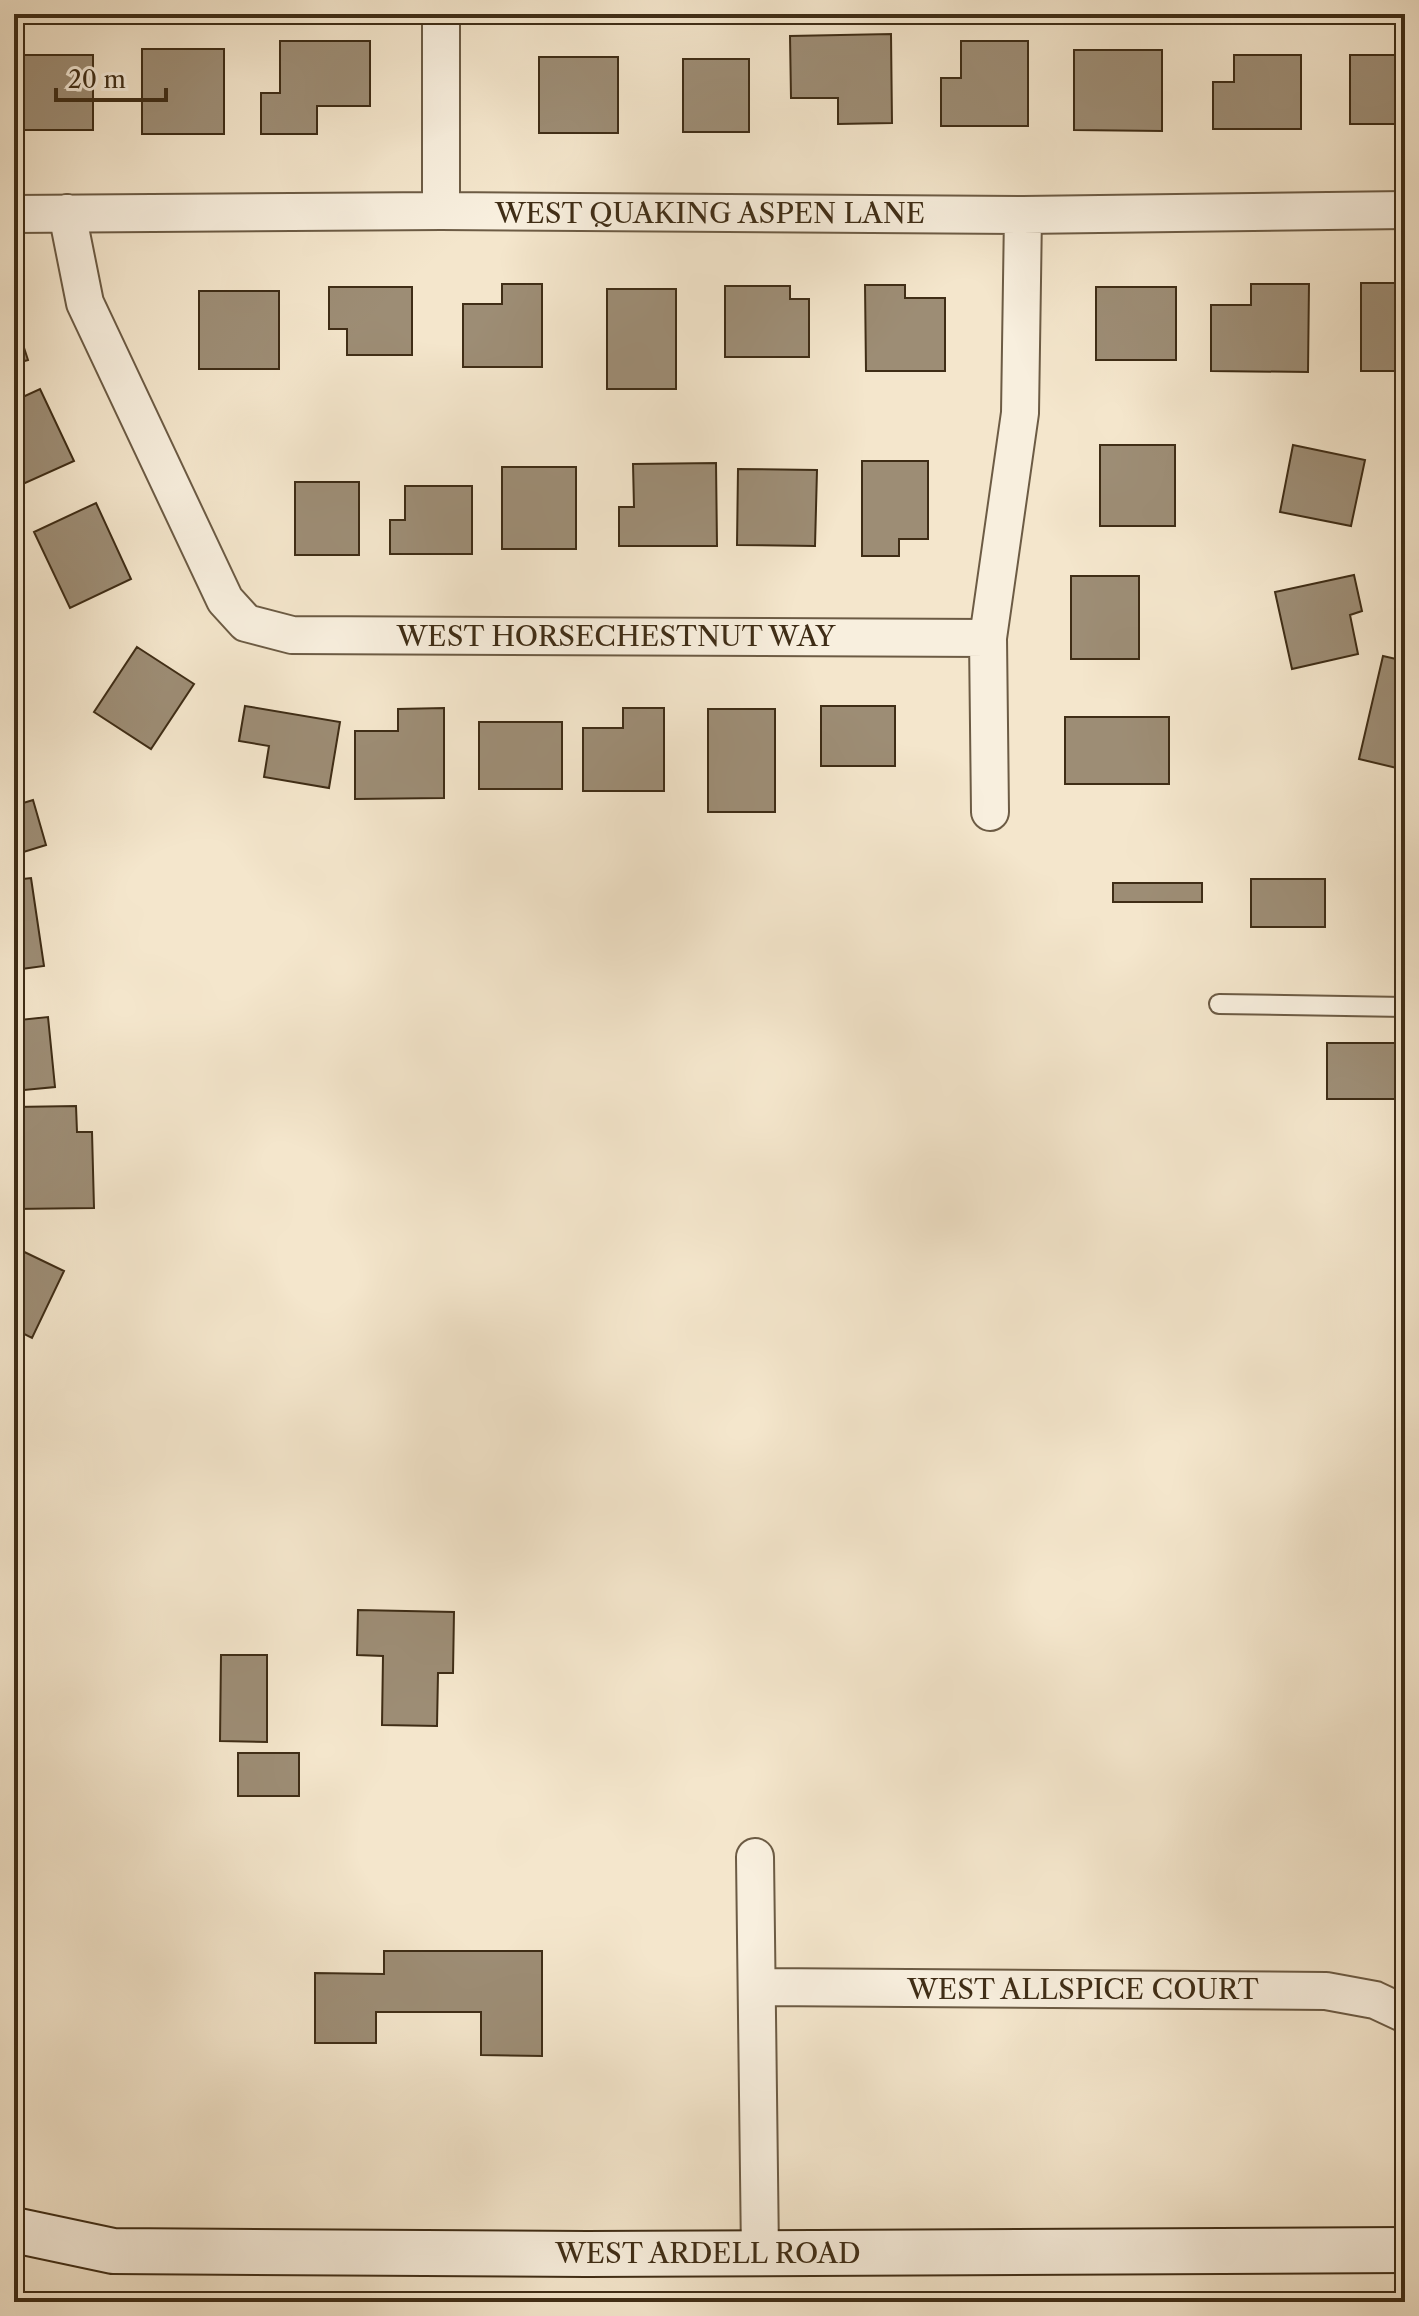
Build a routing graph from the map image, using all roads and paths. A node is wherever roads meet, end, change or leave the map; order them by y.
1 (441, 14) edge
2 (1405, 210) edge
3 (441, 211) junction
4 (67, 213) junction
5 (14, 214) edge
6 (1023, 215) junction
7 (988, 638) junction
8 (990, 812) dead end
9 (1219, 1004) dead end
10 (1405, 1007) edge
11 (755, 1857) dead end
12 (757, 1987) junction
13 (1405, 2014) edge
14 (14, 2230) edge
15 (1405, 2250) edge
16 (760, 2253) junction

1 - 3 street
2 - 6 street, WEST QUAKING ASPEN LANE
3 - 4 street, WEST QUAKING ASPEN LANE
3 - 6 street, WEST QUAKING ASPEN LANE
4 - 5 street, WEST QUAKING ASPEN LANE
4 - 7 street, WEST HORSECHESTNUT WAY
6 - 7 street
7 - 8 street
9 - 10 lane
11 - 12 street
12 - 13 street, WEST ALLSPICE COURT
12 - 16 street
14 - 16 street, WEST ARDELL ROAD
15 - 16 street, WEST ARDELL ROAD

